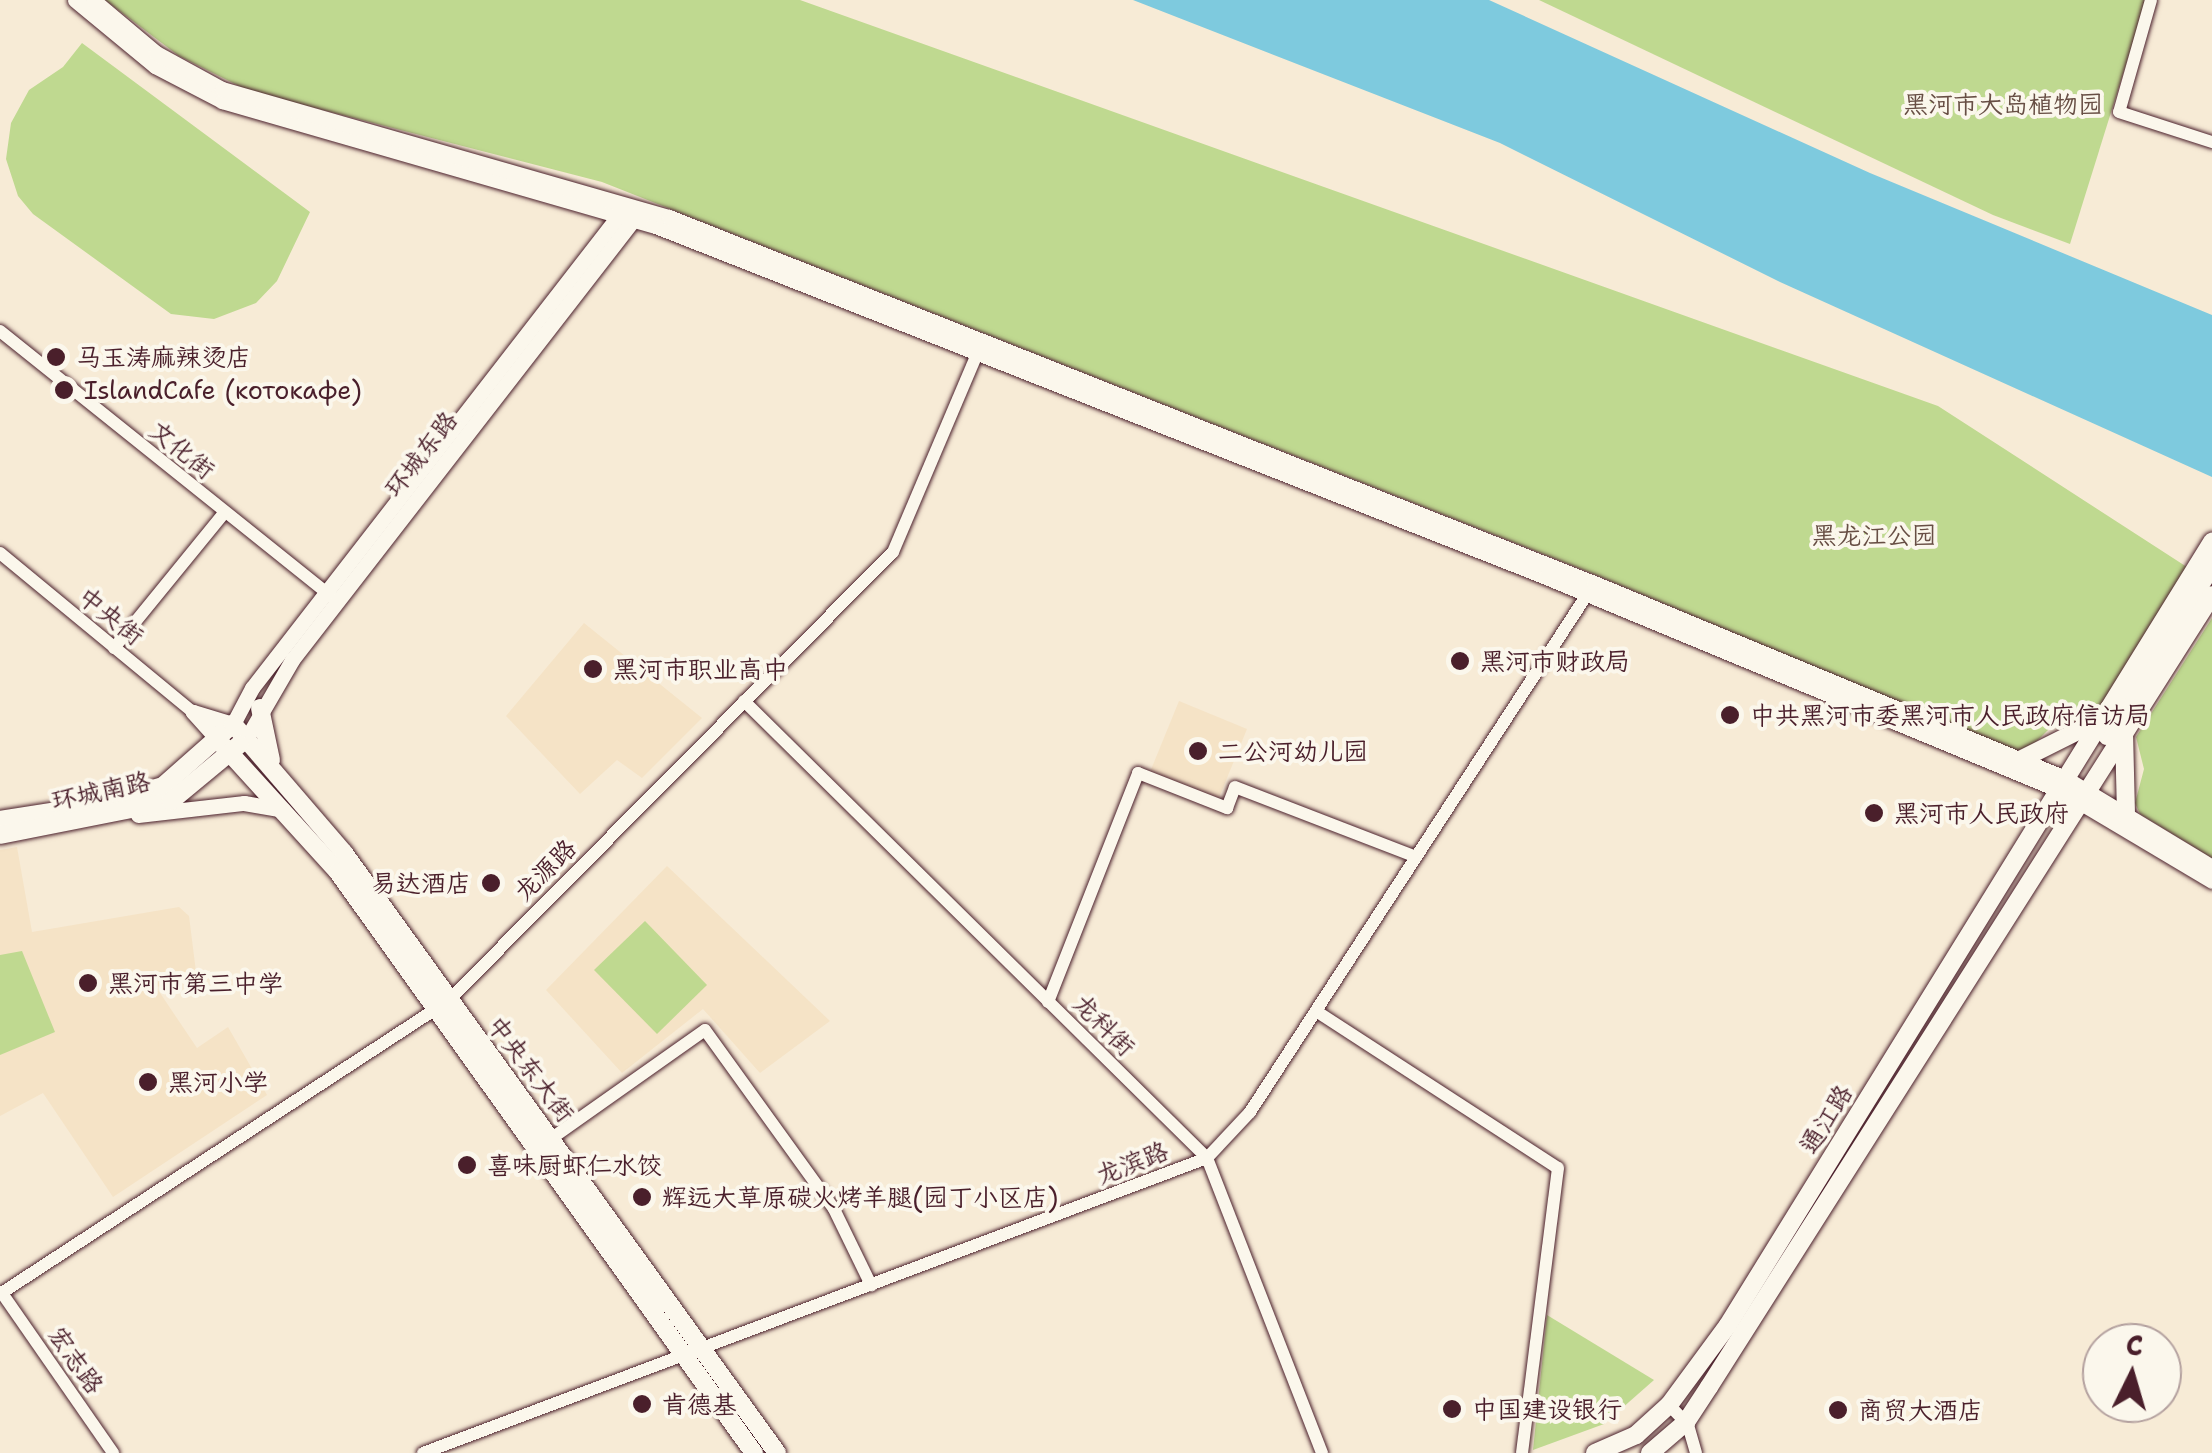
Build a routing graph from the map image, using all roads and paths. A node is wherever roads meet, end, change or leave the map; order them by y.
1 (75, 0) edge
2 (94, 0) edge
3 (2152, 0) edge
4 (2212, 142) edge
5 (632, 210) junction
6 (0, 331) edge
7 (979, 348) junction
8 (224, 513) junction
9 (2212, 542) edge
10 (0, 553) edge
11 (2207, 566) edge
12 (1591, 588) junction
13 (2212, 594) edge
14 (333, 598) junction
15 (114, 648) junction
16 (744, 701) junction
17 (260, 708) junction
18 (194, 712) junction
19 (2102, 719) junction
20 (241, 730) junction
21 (2124, 732) junction
22 (225, 746) junction
23 (2020, 760) junction
24 (271, 761) junction
25 (2072, 789) junction
26 (2126, 814) junction
27 (292, 817) junction
28 (104, 819) junction
29 (0, 820) edge
30 (0, 836) edge
31 (1416, 858) junction
32 (2212, 867) edge
33 (2212, 881) edge
34 (1048, 1002) junction
35 (442, 1004) junction
36 (1316, 1011) junction
37 (552, 1138) junction
38 (1207, 1158) junction
39 (871, 1285) junction
40 (1, 1294) edge
41 (692, 1352) junction
42 (1669, 1406) junction
43 (1686, 1422) junction
44 (1636, 1435) junction
45 (113, 1453) edge
46 (423, 1453) edge
47 (754, 1453) edge
48 (777, 1453) edge
49 (1322, 1453) edge
50 (1522, 1453) edge
51 (1595, 1453) edge
52 (1651, 1453) edge
53 (1696, 1453) edge

1 - 5 street
2 - 5 street
3 - 4 street
5 - 7 street
5 - 14 street, 环城东路
6 - 8 street, 文化街
7 - 12 street
7 - 16 street, 龙源路
8 - 14 street, 文化街
8 - 15 street
9 - 11 main road
10 - 15 street, 中央街
11 - 19 main road
11 - 25 main road, 通江路
12 - 23 street
12 - 25 street
12 - 31 street, 龙滨路
13 - 21 main road
14 - 17 street, 环城东路
14 - 20 street, 环城东路
15 - 18 street, 中央街
16 - 34 street, 龙科街
16 - 35 street, 龙源路
17 - 20 street, 环城东路
17 - 24 main road
18 - 20 street
18 - 22 street
19 - 23 main road
19 - 25 main road
20 - 22 main road, 环城南路
20 - 24 main road, 中央东大街
21 - 25 main road
21 - 26 main road
22 - 27 main road, 中央东大街
22 - 28 main road, 环城南路
22 - 29 main road, 环城南路
23 - 25 street
24 - 35 main road, 中央东大街
25 - 26 street
25 - 33 street
25 - 42 main road, 通江路
25 - 43 main road, 通江路
26 - 32 street
27 - 28 street
27 - 35 main road, 中央东大街
28 - 30 main road, 环城南路
31 - 34 street
31 - 36 street, 龙滨路
34 - 38 street, 龙科街
35 - 37 main road, 中央东大街
35 - 40 street, 龙源路
35 - 41 main road, 中央东大街
36 - 38 street, 龙滨路
36 - 50 street
37 - 39 street
37 - 41 main road, 中央东大街
38 - 39 street, 龙滨路
38 - 49 street, 龙科街
39 - 41 street, 龙滨路
40 - 45 street, 宏志路
41 - 46 street, 龙滨路
41 - 47 main road, 中央东大街
41 - 48 main road, 中央东大街
42 - 43 street
42 - 44 main road, 通江路
43 - 52 main road, 通江路
43 - 53 street
44 - 51 main road, 通江路
44 - 52 street

